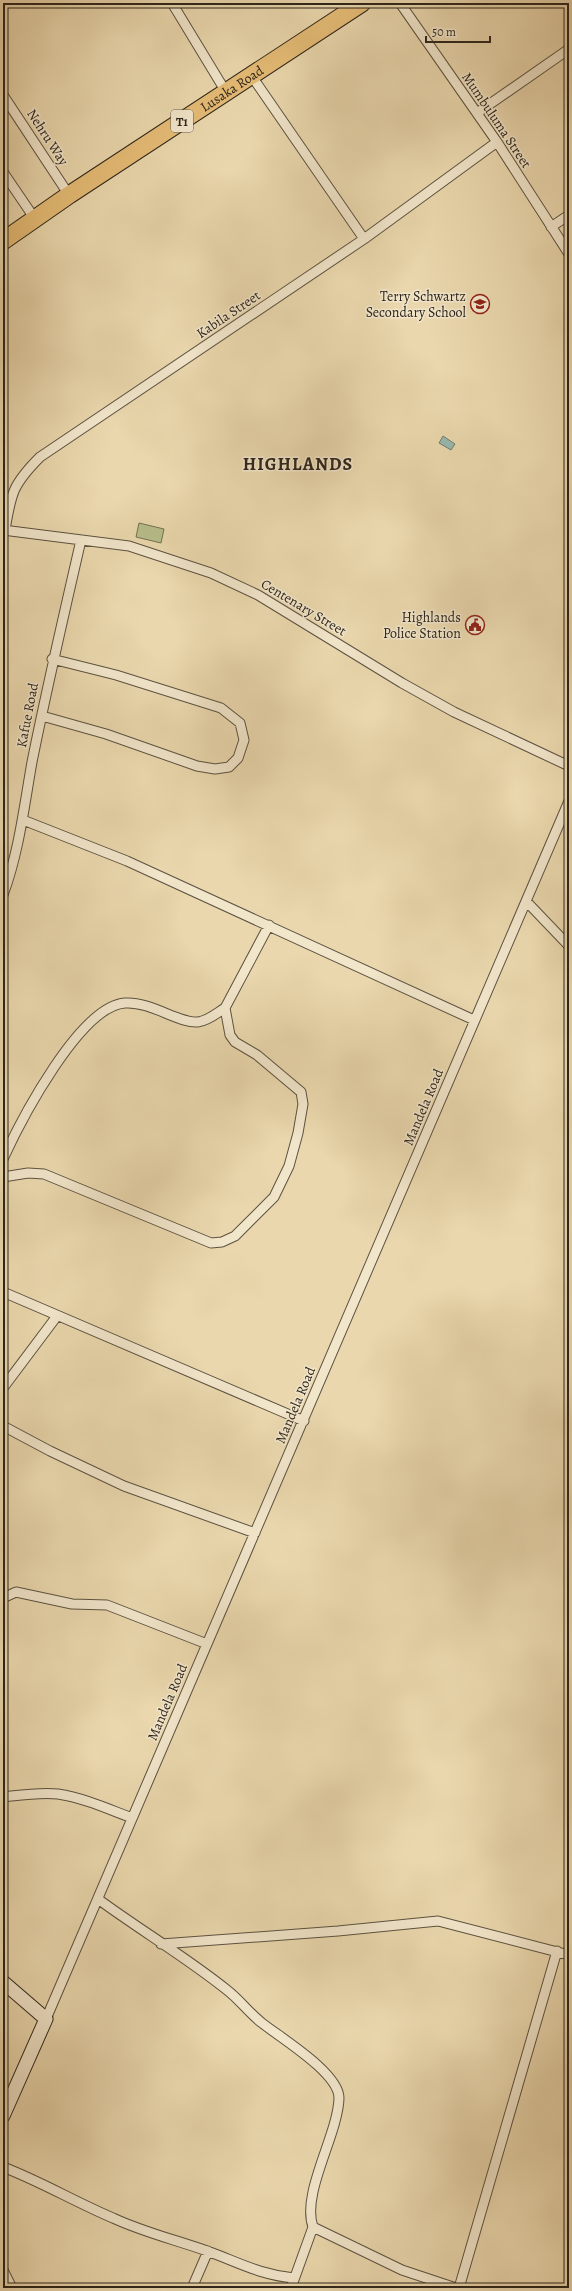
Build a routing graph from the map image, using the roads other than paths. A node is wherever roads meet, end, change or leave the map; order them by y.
1 (172, 3) edge
2 (362, 3) edge
3 (400, 3) edge
4 (569, 49) edge
5 (251, 76) junction
6 (226, 92) junction
7 (3, 94) edge
8 (477, 113) junction
9 (497, 142) junction
10 (3, 172) edge
11 (69, 195) junction
12 (569, 214) edge
13 (35, 219) junction
14 (551, 227) junction
15 (364, 239) junction
16 (3, 241) edge
17 (569, 254) edge
18 (4, 530) edge
19 (82, 540) junction
20 (52, 659) junction
21 (42, 716) junction
22 (569, 766) edge
23 (569, 801) edge
24 (23, 820) junction
25 (3, 895) edge
26 (526, 901) junction
27 (269, 925) junction
28 (569, 946) edge
29 (225, 1008) junction
30 (474, 1020) junction
31 (3, 1159) edge
32 (3, 1177) edge
33 (3, 1292) edge
34 (57, 1316) junction
35 (3, 1388) edge
36 (304, 1421) junction
37 (3, 1426) edge
38 (255, 1533) junction
39 (3, 1598) edge
40 (207, 1644) junction
41 (3, 1797) edge
42 (132, 1818) junction
43 (98, 1899) junction
44 (161, 1944) junction
45 (557, 1952) junction
46 (569, 1955) edge
47 (3, 1982) edge
48 (46, 2019) junction
49 (3, 2116) edge
50 (3, 2166) edge
51 (313, 2227) junction
52 (208, 2252) junction
53 (3, 2270) edge
54 (294, 2278) junction
55 (12, 2288) edge
56 (192, 2288) edge
57 (291, 2288) edge
58 (456, 2288) edge
59 (459, 2288) edge

1 - 6 street
2 - 5 highway, Lusaka Road / T1
3 - 8 street, Mumbuluma Street
4 - 8 street
5 - 6 highway, Lusaka Road / T1
5 - 15 street
6 - 11 highway, Lusaka Road / T1
7 - 11 street, Nehru Way
8 - 9 street, Mumbuluma Street
9 - 14 street, Mumbuluma Street
9 - 15 street, Kabila Street
10 - 13 street
11 - 13 highway, Lusaka Road / T1
12 - 14 street
13 - 16 highway, Lusaka Road / T1
14 - 17 street, Mumbuluma Street
15 - 18 street, Kabila Street
18 - 19 street, Centenary Street
19 - 20 street, Kafue Road
19 - 22 street, Centenary Street
20 - 21 street, Kafue Road
20 - 21 street
21 - 24 street, Kafue Road
23 - 26 street, Mandela Road
24 - 25 street, Kafue Road
24 - 27 street
26 - 28 street
26 - 30 street, Mandela Road
27 - 29 street
27 - 30 street
29 - 31 street
29 - 32 street
30 - 36 street, Mandela Road
33 - 34 street
34 - 35 street
34 - 36 street
36 - 38 street, Mandela Road
37 - 38 street
38 - 40 street, Mandela Road
39 - 40 street
40 - 42 street, Mandela Road
41 - 42 street
42 - 43 street, Mandela Road
43 - 44 street
43 - 48 street, Mandela Road
44 - 45 street
44 - 51 street
45 - 46 street
45 - 59 street
47 - 48 street
48 - 49 street
50 - 52 street
51 - 54 street
51 - 58 street
52 - 54 street
52 - 56 street
53 - 55 street
54 - 57 street

